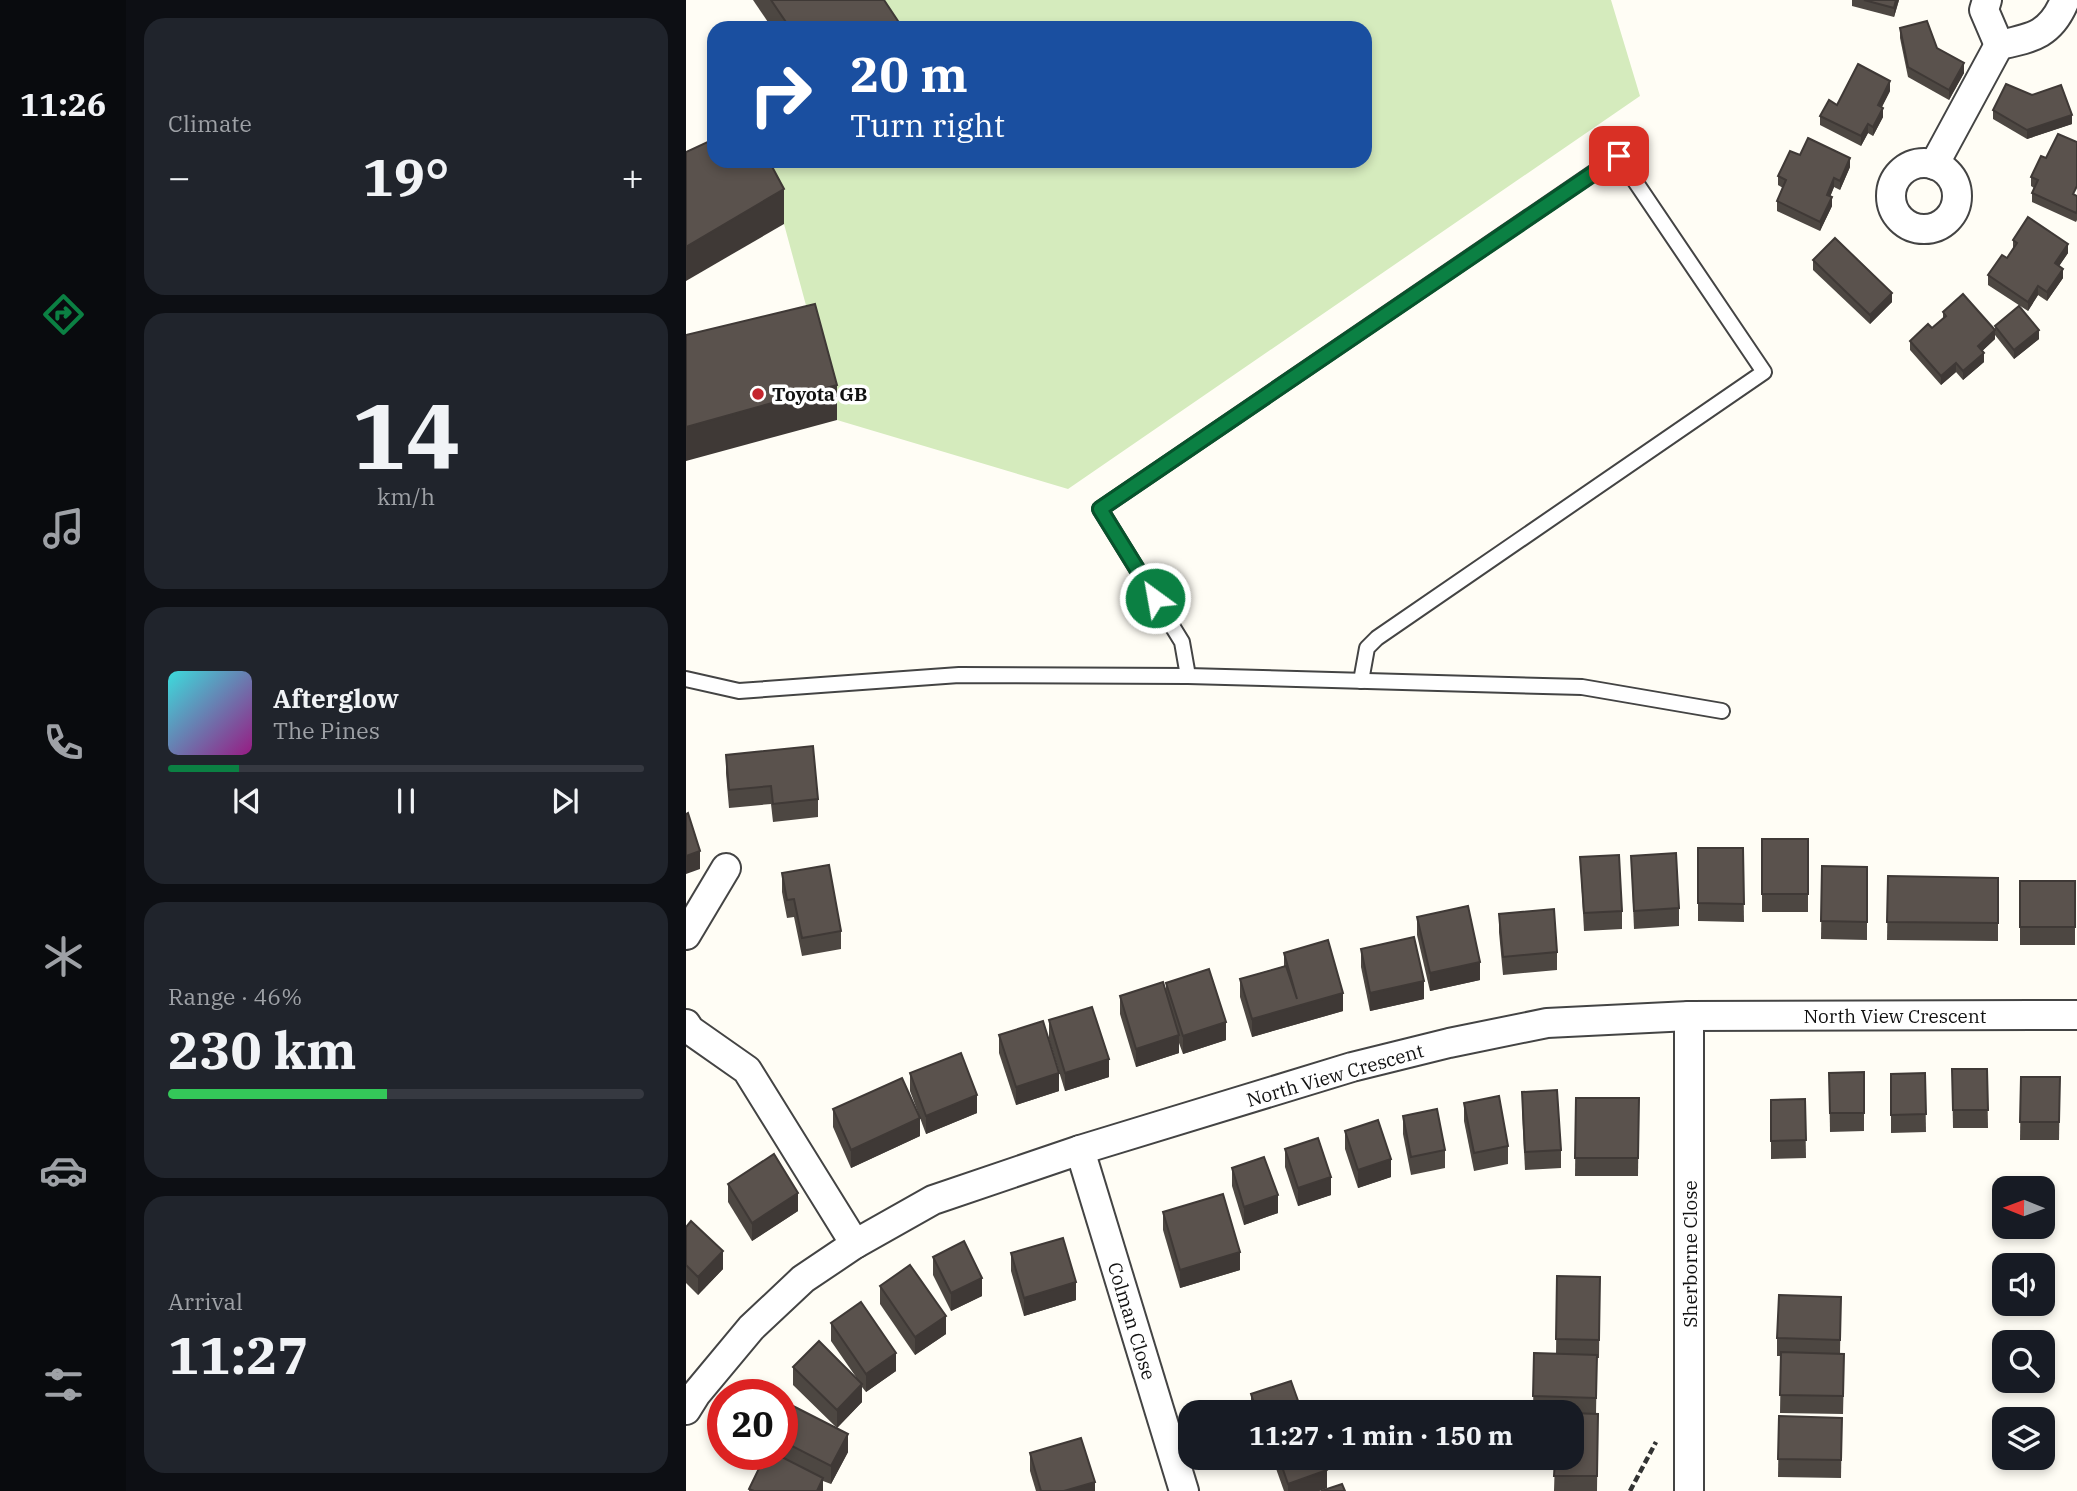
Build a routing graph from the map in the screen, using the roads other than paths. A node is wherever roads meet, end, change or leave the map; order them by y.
1 (1987, 0) edge
2 (2065, 0) edge
3 (1999, 45) junction
4 (1934, 165) dead end
5 (1188, 676) junction
6 (686, 679) edge
7 (1361, 681) junction
8 (1722, 711) dead end
9 (726, 868) dead end
10 (686, 935) edge
11 (2077, 1015) edge
12 (1689, 1016) junction
13 (686, 1024) edge
14 (1080, 1150) junction
15 (855, 1244) junction
16 (686, 1410) edge
17 (1184, 1491) edge
18 (1689, 1491) edge

1 - 3 street
2 - 3 street
3 - 4 street
5 - 6 lane
5 - 7 lane
5 - 7 lane
7 - 8 lane
9 - 10 street
11 - 12 street, North View Crescent
12 - 14 street, North View Crescent
12 - 18 street, Sherborne Close
13 - 15 street
14 - 15 street, North View Crescent
14 - 17 street, Colman Close
15 - 16 street, North View Crescent

